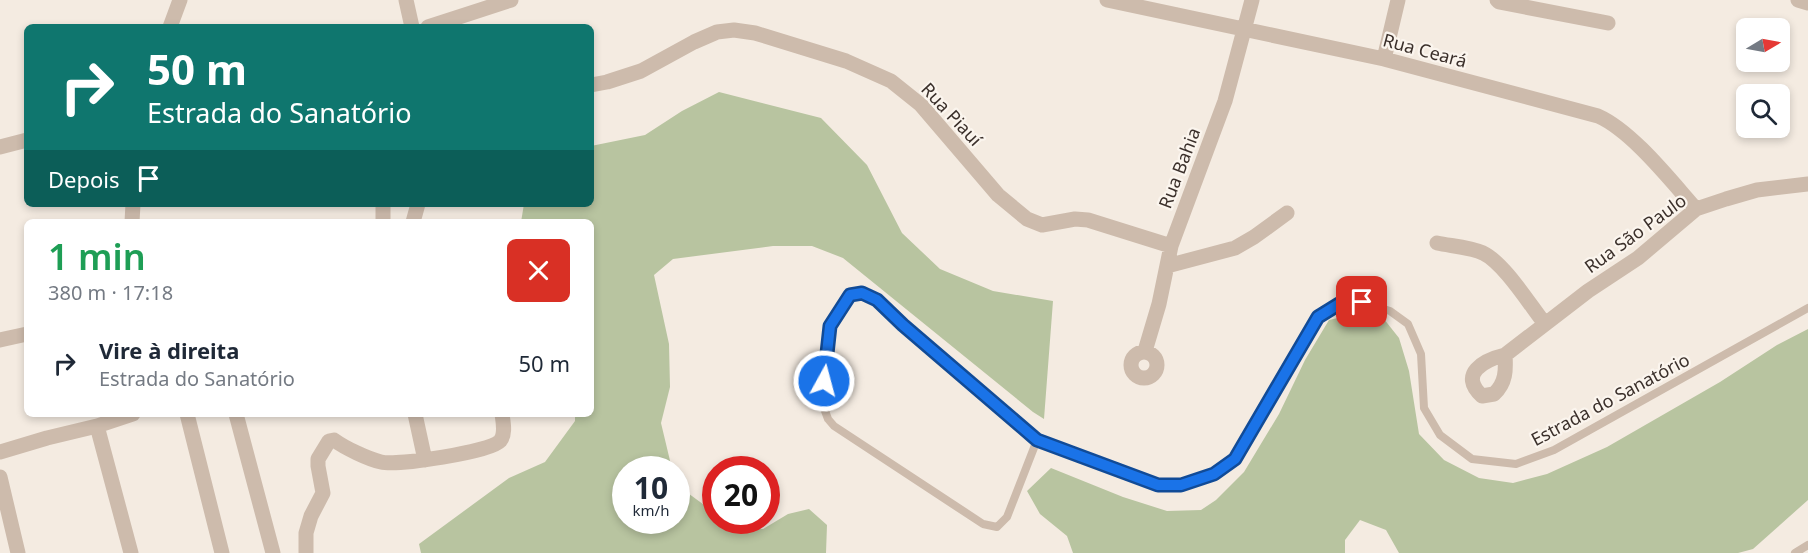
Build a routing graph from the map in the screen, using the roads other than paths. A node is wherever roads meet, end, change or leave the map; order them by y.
1 (180, 0) edge
2 (406, 0) edge
3 (511, 0) edge
4 (1107, 0) edge
5 (1252, 0) edge
6 (1398, 0) edge
7 (1497, 0) edge
8 (1798, 0) edge
9 (1808, 3) edge
10 (1608, 23) dead end
11 (171, 24) edge
12 (411, 24) edge
13 (437, 24) edge
14 (1245, 28) junction
15 (1384, 59) junction
16 (594, 84) edge
17 (24, 141) edge
18 (0, 147) edge
19 (1808, 184) edge
20 (1696, 209) junction
21 (1287, 213) dead end
22 (1437, 243) dead end
23 (1171, 246) junction
24 (1167, 266) junction
25 (1808, 308) edge
26 (1545, 324) junction
27 (24, 335) edge
28 (0, 340) edge
29 (1145, 351) dead end
30 (1505, 355) dead end
31 (122, 417) edge
32 (188, 417) edge
33 (237, 417) edge
34 (416, 417) edge
35 (502, 417) edge
36 (97, 426) junction
37 (1037, 440) junction
38 (0, 452) edge
39 (425, 460) junction
40 (0, 477) edge
41 (1808, 545) edge
42 (18, 553) edge
43 (131, 553) edge
44 (222, 553) edge
45 (273, 553) edge
46 (306, 553) edge
47 (1795, 553) edge

1 - 11 street
2 - 12 street
3 - 13 street
4 - 14 street, Rua Ceará
5 - 14 street, Rua Bahia
6 - 15 street
7 - 10 street
8 - 9 street
14 - 15 street, Rua Ceará
14 - 23 street, Rua Bahia
15 - 20 street, Rua Ceará
16 - 23 street, Rua Piauí
17 - 18 street
19 - 20 street, Rua São Paulo
20 - 26 street, Rua São Paulo
21 - 24 street
22 - 26 street
23 - 24 street, Rua Bahia
24 - 29 street, Rua Bahia
25 - 37 lane, Estrada do Sanatório
26 - 30 street, Rua São Paulo
27 - 28 street
31 - 36 street
32 - 44 street
33 - 45 street
34 - 39 street
35 - 39 street
36 - 38 street
36 - 43 street
37 - 37 lane, Estrada do Sanatório
39 - 46 street
40 - 42 street
41 - 47 lane

